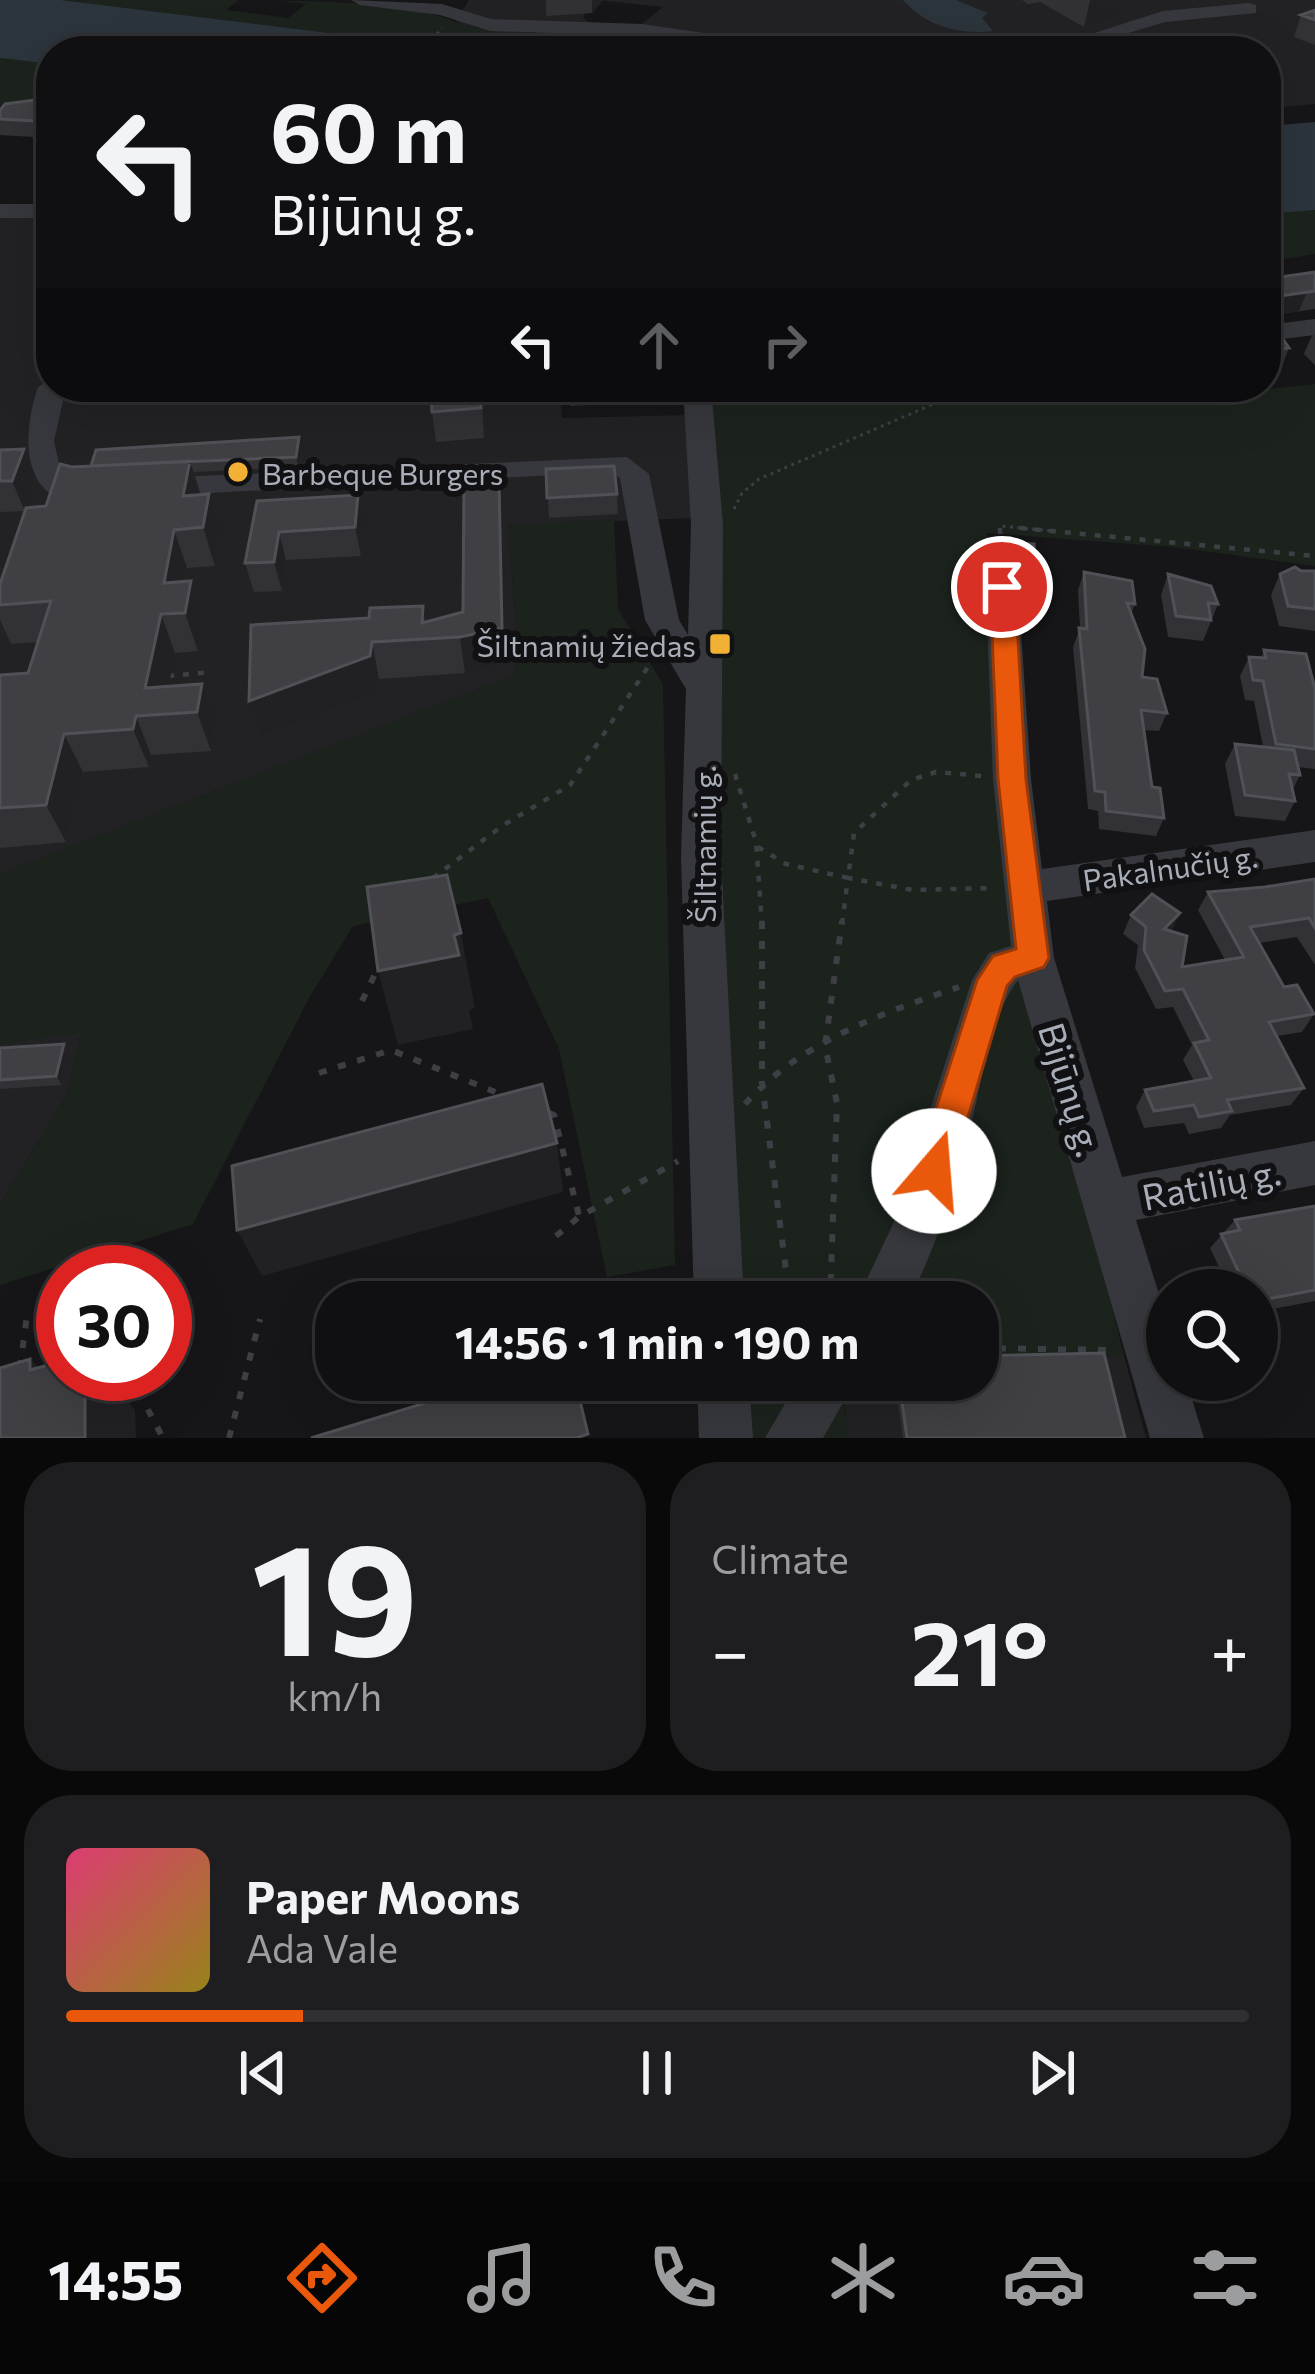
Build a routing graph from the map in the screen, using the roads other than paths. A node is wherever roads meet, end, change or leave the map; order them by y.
1 (360, 0) edge
2 (419, 3) edge
3 (1250, 9) dead end
4 (683, 36) edge
5 (1097, 36) edge
6 (0, 211) edge
7 (36, 211) edge
8 (1315, 327) edge
9 (1281, 331) edge
10 (46, 402) edge
11 (698, 402) edge
12 (1002, 587) road end
13 (701, 685) junction
14 (1315, 846) edge
15 (1024, 888) junction
16 (1013, 969) junction
17 (1315, 1163) edge
18 (1106, 1203) junction
19 (717, 1281) edge
20 (893, 1281) edge
21 (724, 1401) edge
22 (816, 1401) edge
23 (726, 1438) edge
24 (792, 1438) edge
25 (1177, 1438) edge

1 - 2 street
2 - 4 street
3 - 5 street
6 - 7 street
8 - 9 street
10 - 13 street
11 - 13 street, Šiltnamių g.
12 - 15 street, Bijūnų g.
13 - 19 street, Šiltnamių g.
14 - 15 street, Pakalnučių g.
15 - 16 street, Bijūnų g.
16 - 18 street, Bijūnų g.
16 - 20 street
17 - 18 street, Ratilių g.
18 - 25 street, Bijūnų g.
21 - 23 street
22 - 24 street

